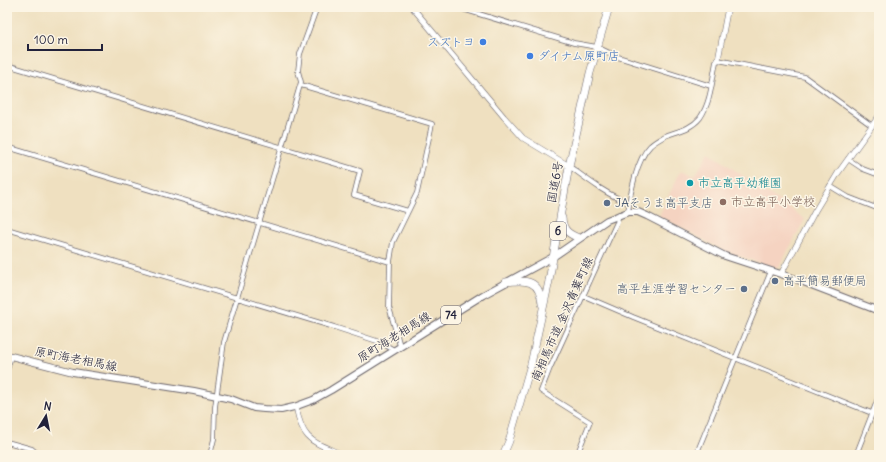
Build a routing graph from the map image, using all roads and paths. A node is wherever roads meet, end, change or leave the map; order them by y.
1 (317, 7) edge
2 (412, 7) edge
3 (456, 7) edge
4 (609, 7) edge
5 (728, 7) edge
6 (597, 47) junction
7 (718, 60) junction
8 (7, 65) edge
9 (301, 85) junction
10 (711, 86) junction
11 (879, 116) edge
12 (872, 125) junction
13 (7, 147) edge
14 (282, 148) junction
15 (848, 160) junction
16 (569, 166) junction
17 (879, 175) edge
18 (830, 186) junction
19 (879, 199) edge
20 (629, 203) junction
21 (877, 208) edge
22 (408, 211) junction
23 (561, 212) junction
24 (628, 212) junction
25 (619, 214) junction
26 (259, 224) junction
27 (7, 229) edge
28 (579, 238) junction
29 (552, 257) junction
30 (390, 262) junction
31 (771, 271) junction
32 (781, 274) junction
33 (506, 282) junction
34 (584, 296) junction
35 (237, 298) junction
36 (879, 311) edge
37 (542, 313) junction
38 (400, 346) junction
39 (394, 350) junction
40 (9, 356) edge
41 (736, 358) junction
42 (530, 364) junction
43 (550, 368) junction
44 (7, 370) edge
45 (216, 396) junction
46 (879, 396) edge
47 (296, 407) junction
48 (872, 414) junction
49 (879, 416) edge
50 (7, 442) edge
51 (39, 455) edge
52 (210, 455) edge
53 (343, 455) edge
54 (504, 455) edge
55 (577, 455) edge
56 (696, 455) edge
57 (856, 455) edge

1 - 9 street
2 - 16 street
3 - 6 street
4 - 6 highway, 国道6号 / 6
5 - 7 street
6 - 10 street
6 - 16 highway, 国道6号 / 6
7 - 10 street
7 - 12 street
8 - 14 street
9 - 14 street
9 - 22 street
10 - 20 street
11 - 12 street
12 - 15 street
13 - 26 street
14 - 22 street
14 - 26 street
15 - 17 street
15 - 18 street
16 - 20 street
16 - 23 highway, 国道6号 / 6
18 - 21 street
18 - 32 street
19 - 21 street
20 - 24 street
22 - 30 street
23 - 28 highway
23 - 29 highway, 国道6号 / 6
24 - 25 main road, 原町海老相馬線 / 74
24 - 31 main road, 原町海老相馬線 / 74
25 - 28 main road, 原町海老相馬線 / 74
25 - 34 street, 南相馬市道 金沢青葉町線
26 - 30 street
26 - 35 street
27 - 35 street
28 - 29 main road, 原町海老相馬線 / 74
29 - 33 main road, 原町海老相馬線 / 74
29 - 37 highway, 国道6号 / 6
30 - 38 street
31 - 32 main road, 原町海老相馬線 / 74
31 - 41 street
32 - 36 main road, 原町海老相馬線 / 74
33 - 37 highway
33 - 38 main road, 原町海老相馬線 / 74
34 - 41 street
34 - 43 street, 南相馬市道 金沢青葉町線
35 - 39 street
35 - 45 street
37 - 42 highway, 国道6号 / 6
38 - 39 main road, 原町海老相馬線 / 74
39 - 47 main road, 原町海老相馬線 / 74
40 - 44 street
40 - 45 main road, 原町海老相馬線 / 74
41 - 48 street
41 - 56 street
42 - 43 street
42 - 54 highway, 国道6号 / 6
43 - 55 street, 南相馬市道 金沢青葉町線
45 - 47 main road, 原町海老相馬線 / 74
45 - 52 street
46 - 48 street
47 - 53 street
48 - 49 street
48 - 57 street
50 - 51 street

